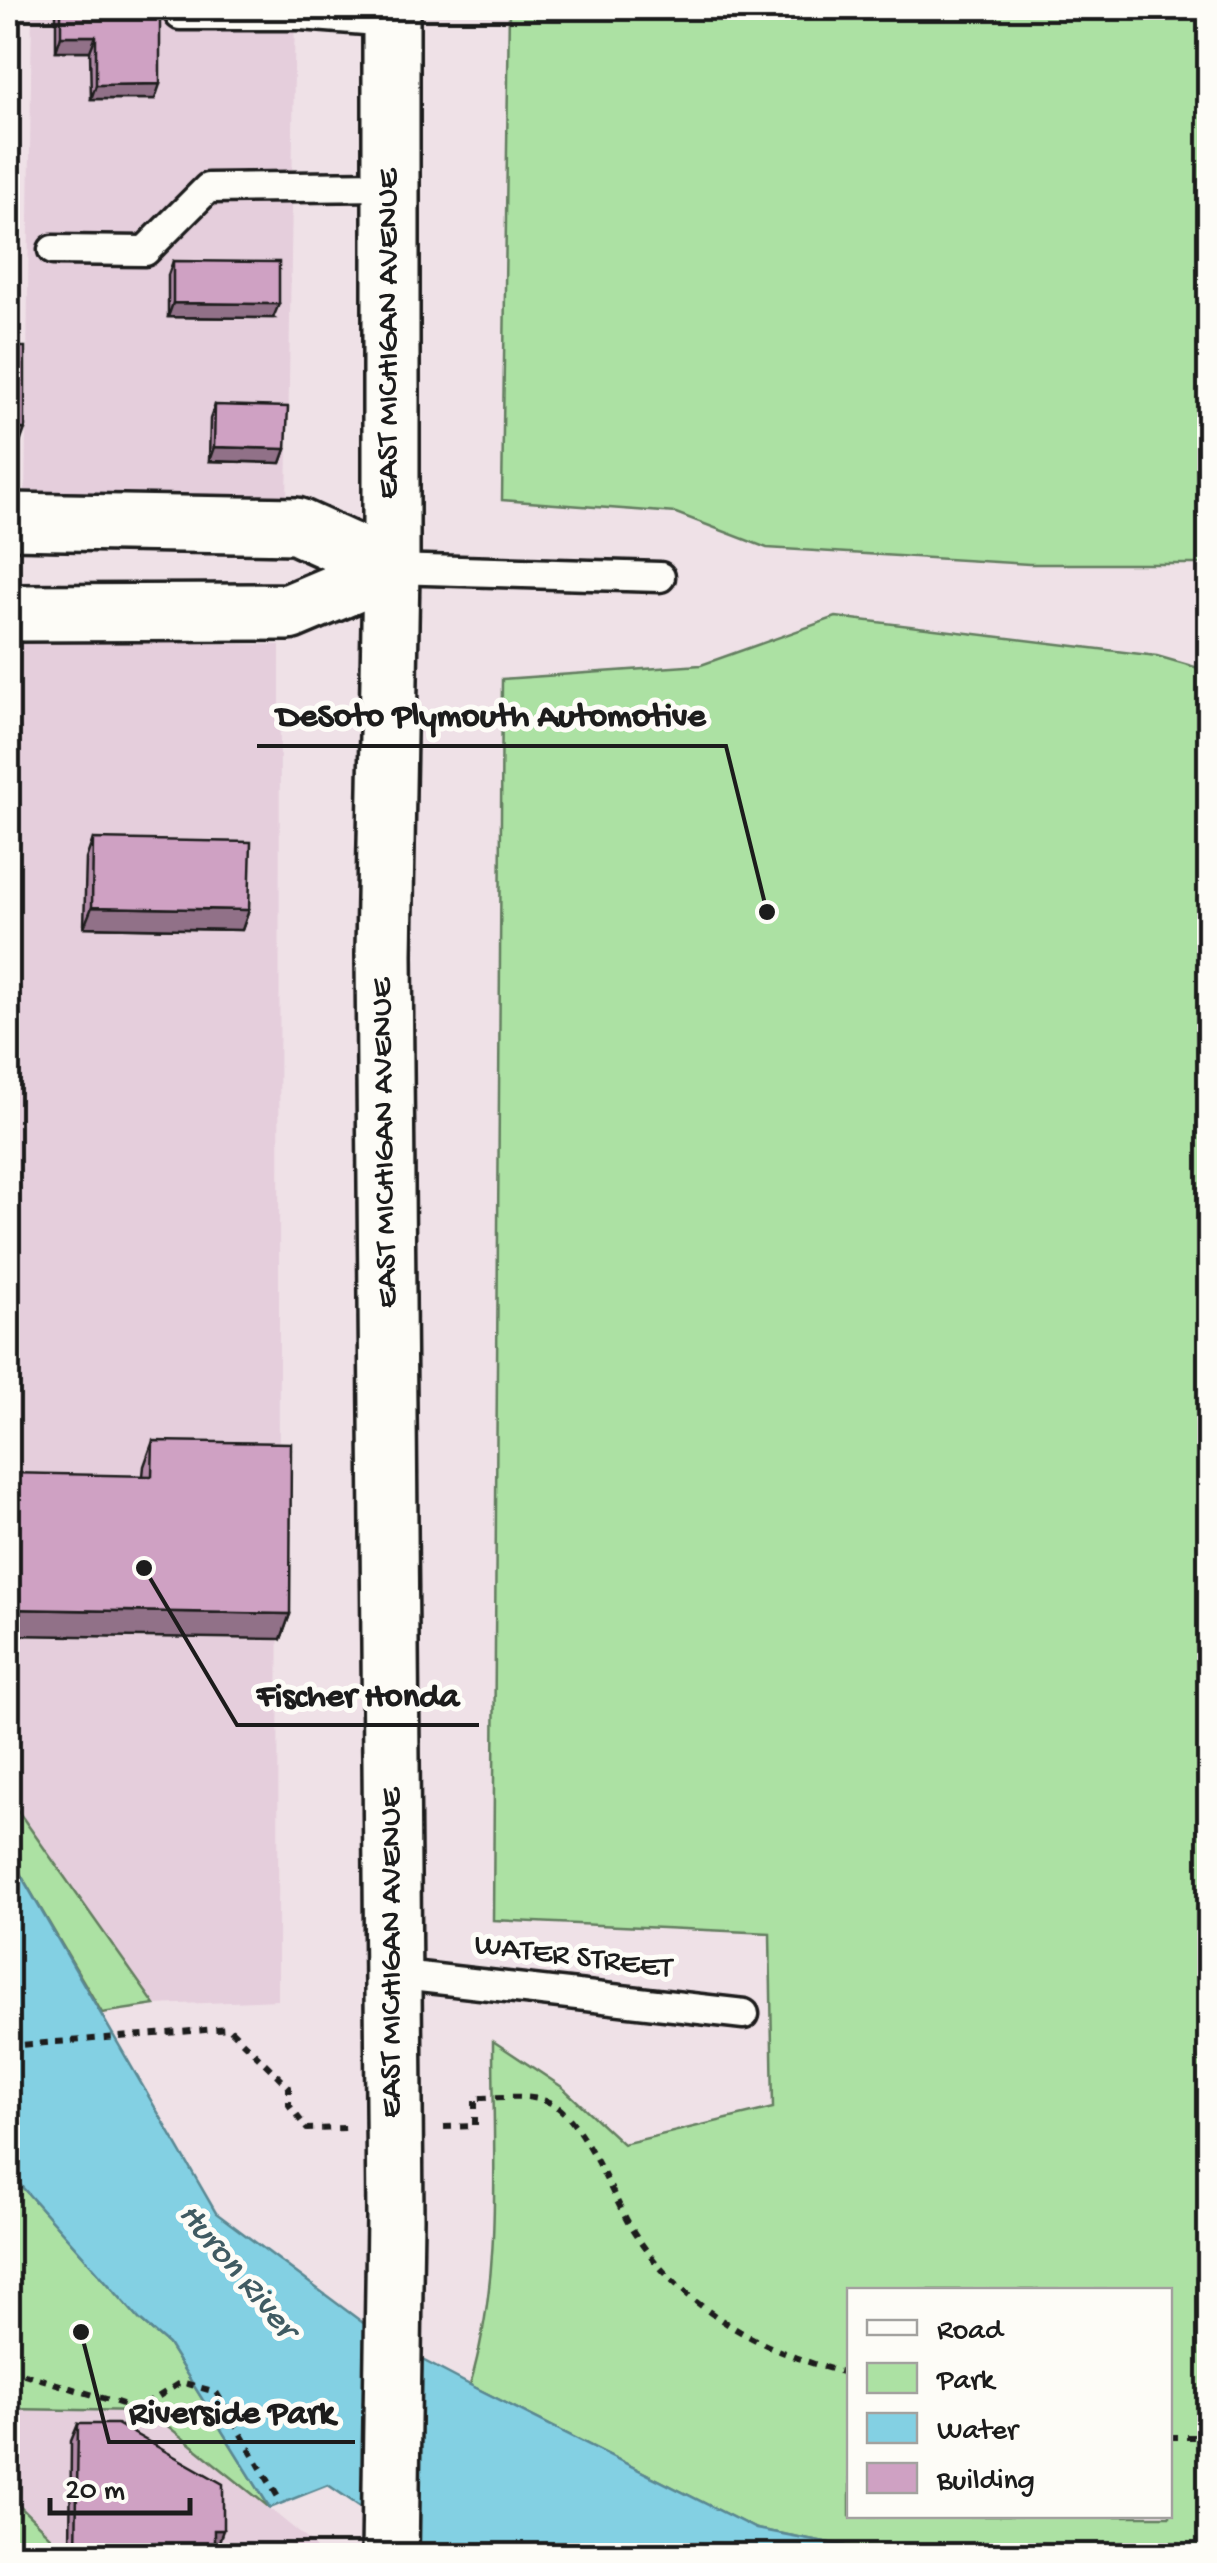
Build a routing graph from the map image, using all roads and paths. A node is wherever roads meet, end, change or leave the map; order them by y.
1 (180, 8) edge
2 (228, 11) edge
3 (267, 12) edge
4 (391, 15) edge
5 (389, 186) junction
6 (53, 250) dead end
7 (8, 521) edge
8 (392, 569) junction
9 (660, 577) dead end
10 (8, 613) edge
11 (394, 1974) junction
12 (744, 2014) dead end
13 (8, 2046) edge
14 (475, 2126) dead end
15 (307, 2129) dead end
16 (8, 2369) edge
17 (847, 2373) edge
18 (1172, 2437) edge
19 (1210, 2437) edge
20 (281, 2502) dead end
21 (390, 2556) edge

1 - 2 lane
2 - 3 lane
3 - 4 lane
4 - 5 main road, EAST MICHIGAN AVENUE
5 - 6 lane
5 - 8 main road, EAST MICHIGAN AVENUE
7 - 8 main road
8 - 9 lane
8 - 10 main road
8 - 11 main road, EAST MICHIGAN AVENUE
11 - 12 lane, WATER STREET
11 - 21 main road, EAST MICHIGAN AVENUE
13 - 15 path
14 - 17 path
16 - 20 path
18 - 19 path

